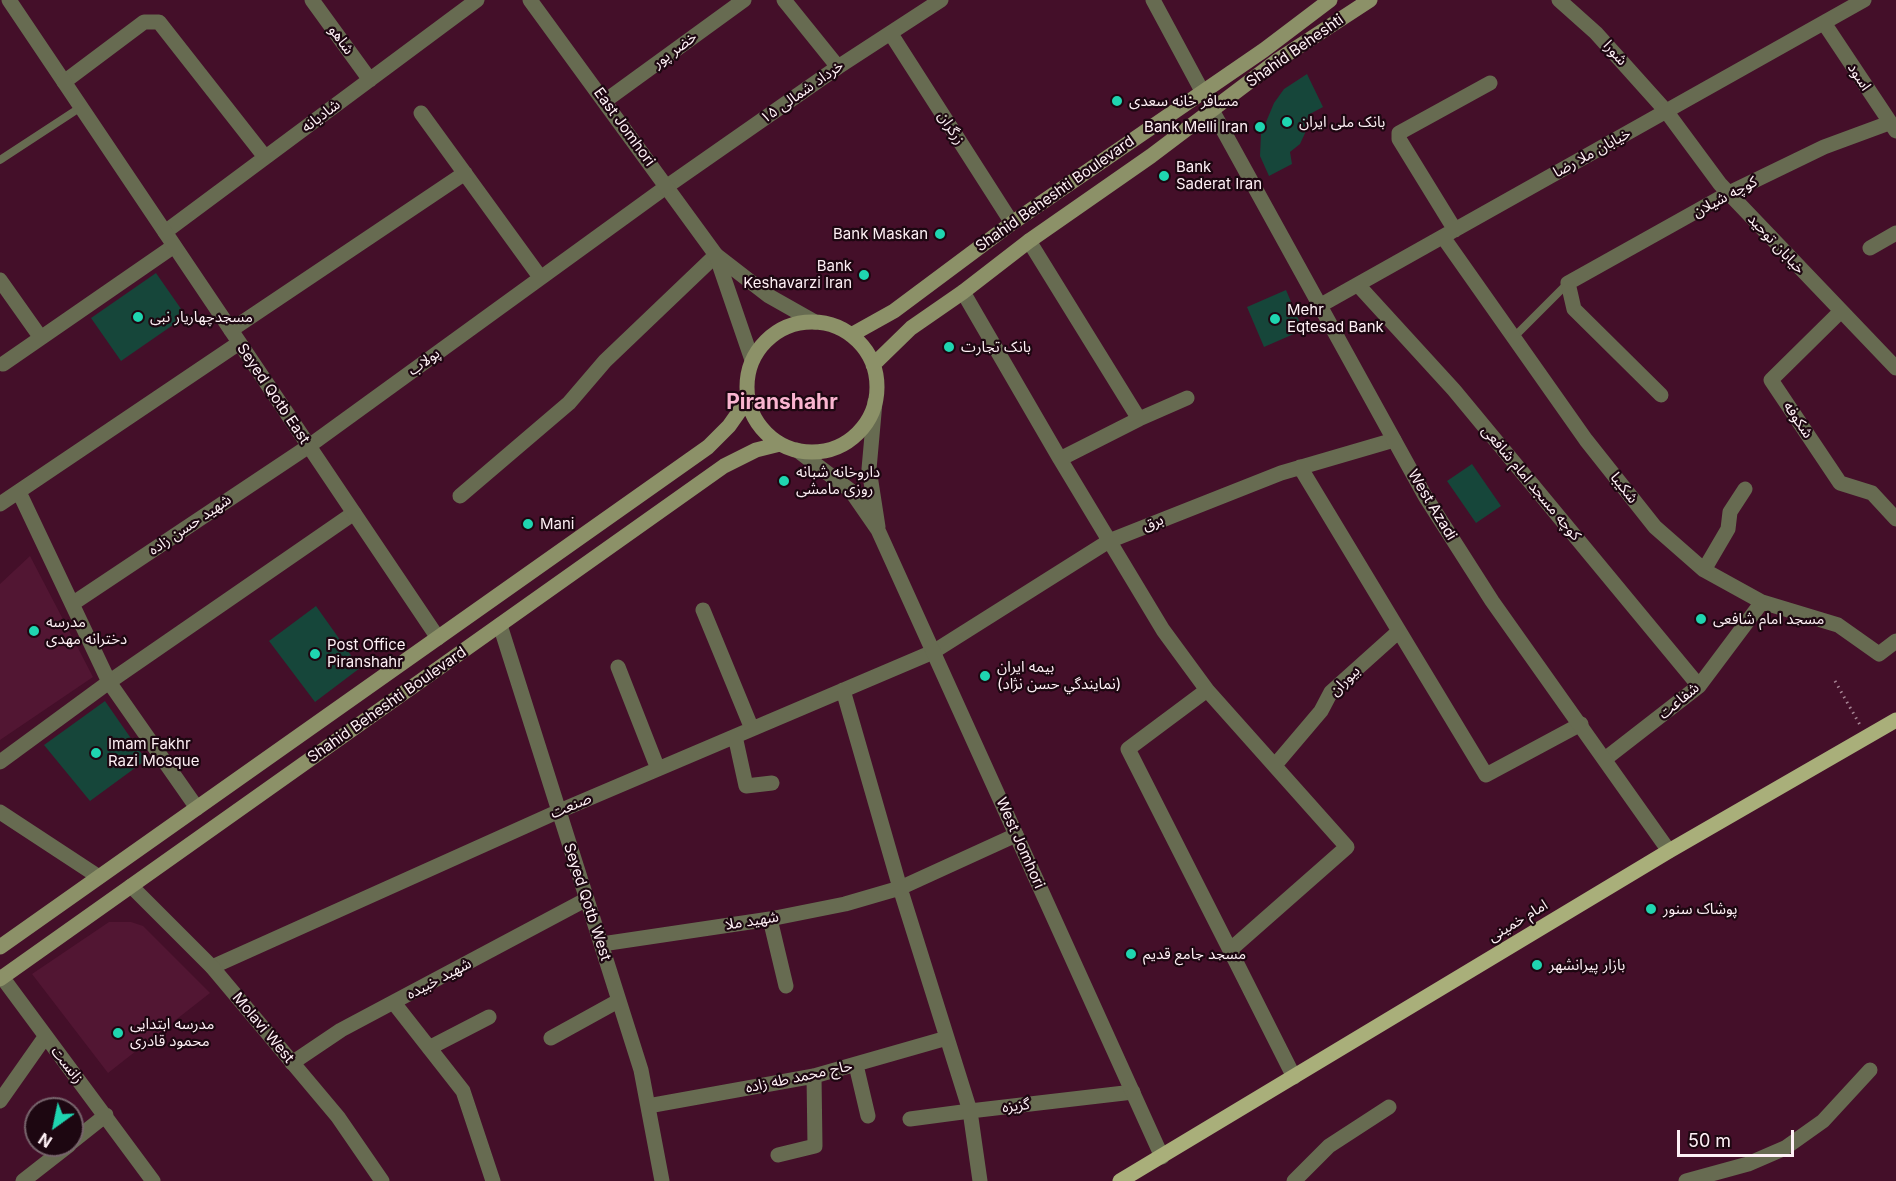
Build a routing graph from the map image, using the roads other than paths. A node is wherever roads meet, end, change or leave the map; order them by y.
1 (9, 0) edge
2 (312, 0) edge
3 (477, 0) edge
4 (530, 0) edge
5 (744, 0) edge
6 (784, 0) edge
7 (941, 0) edge
8 (1153, 0) edge
9 (1330, 0) edge
10 (1370, 0) edge
11 (1559, 0) edge
12 (1864, 0) edge
13 (1824, 22) junction
14 (891, 34) junction
15 (838, 67) junction
16 (370, 80) junction
17 (64, 82) junction
18 (1490, 83) dead end
19 (1202, 91) junction
20 (605, 101) junction
21 (81, 107) junction
22 (1212, 110) junction
23 (1666, 111) junction
24 (421, 113) dead end
25 (1893, 127) edge
26 (265, 157) junction
27 (0, 160) edge
28 (465, 173) junction
29 (666, 187) junction
30 (1729, 193) junction
31 (1012, 223) junction
32 (165, 232) junction
33 (1896, 233) edge
34 (1449, 234) junction
35 (1029, 241) junction
36 (174, 246) junction
37 (1870, 248) dead end
38 (716, 255) junction
39 (540, 277) junction
40 (0, 280) edge
41 (1568, 283) junction
42 (1358, 285) junction
43 (963, 292) junction
44 (1321, 305) junction
45 (1840, 312) junction
46 (815, 322) junction
47 (851, 335) junction
48 (235, 337) junction
49 (41, 338) junction
50 (1514, 338) junction
51 (752, 360) junction
52 (3, 364) dead end
53 (873, 365) junction
54 (1896, 369) edge
55 (1661, 395) dead end
56 (1187, 398) dead end
57 (748, 399) junction
58 (875, 402) junction
59 (1139, 419) junction
60 (1394, 440) junction
61 (780, 444) junction
62 (309, 446) junction
63 (797, 450) junction
64 (1060, 459) junction
65 (1300, 467) junction
66 (1745, 489) dead end
67 (19, 492) junction
68 (460, 496) dead end
69 (0, 504) edge
70 (354, 513) junction
71 (1896, 519) edge
72 (878, 530) junction
73 (1109, 541) junction
74 (1704, 570) junction
75 (1761, 602) junction
76 (72, 603) junction
77 (704, 610) dead end
78 (500, 625) junction
79 (1399, 632) junction
80 (438, 638) junction
81 (1896, 641) edge
82 (933, 652) junction
83 (618, 666) dead end
84 (109, 682) junction
85 (1699, 686) junction
86 (843, 690) junction
87 (1207, 690) junction
88 (1896, 720) edge
89 (1581, 724) junction
90 (752, 729) junction
91 (735, 736) junction
92 (1605, 759) junction
93 (0, 762) edge
94 (1276, 764) junction
95 (657, 769) junction
96 (772, 783) dead end
97 (197, 808) junction
98 (0, 812) edge
99 (557, 812) junction
100 (1016, 835) junction
101 (1669, 851) junction
102 (99, 877) junction
103 (131, 886) junction
104 (900, 888) junction
105 (586, 899) junction
106 (770, 919) junction
107 (602, 945) junction
108 (0, 947) edge
109 (1230, 950) junction
110 (212, 967) junction
111 (1, 978) edge
112 (786, 986) dead end
113 (618, 1001) junction
114 (394, 1003) junction
115 (489, 1017) dead end
116 (45, 1037) junction
117 (551, 1038) dead end
118 (947, 1038) junction
119 (429, 1048) junction
120 (292, 1063) junction
121 (856, 1065) junction
122 (1870, 1070) dead end
123 (814, 1076) junction
124 (1294, 1077) junction
125 (1133, 1092) junction
126 (0, 1101) edge
127 (648, 1106) junction
128 (1389, 1107) dead end
129 (970, 1111) junction
130 (106, 1115) junction
131 (868, 1116) dead end
132 (910, 1119) dead end
133 (84, 1133) edge
134 (778, 1155) dead end
135 (1162, 1156) junction
136 (53, 1157) edge
137 (380, 1180) edge
138 (23, 1181) edge
139 (153, 1181) edge
140 (493, 1181) edge
141 (662, 1181) edge
142 (980, 1181) edge
143 (1120, 1181) edge
144 (1294, 1181) edge
145 (1686, 1181) edge

1 - 17 street, Seyed Qotb East
2 - 16 street, شاهو
3 - 16 street, شادیانه
4 - 20 street, East Jomhori
5 - 20 street, خضر پور
6 - 15 street
7 - 14 street, ۱۵ خرداد شمالی
8 - 19 street
9 - 19 main road, Shahid Beheshti
10 - 22 main road, Shahid Beheshti Boulevard
11 - 23 street, شورا
12 - 13 street, خیابان ملا رضا
13 - 23 street, خیابان ملا رضا
13 - 25 street, اسود
14 - 15 street, ۱۵ خرداد شمالی
14 - 31 street, زرگران
15 - 29 street, ۱۵ خرداد شمالی
16 - 26 street, شادیانه
17 - 21 street, Seyed Qotb East
17 - 26 street
18 - 34 street, شکیبا
19 - 31 main road, Shahid Beheshti Boulevard
20 - 29 street, East Jomhori
21 - 27 lane
21 - 32 street, Seyed Qotb East
22 - 35 main road, Shahid Beheshti Boulevard
22 - 44 street, West Azadi
23 - 30 street, خیابان توحید
23 - 34 street, خیابان ملا رضا
24 - 28 street
25 - 30 street, کوچه شیلان
26 - 32 street, شادیانه
28 - 39 street
28 - 48 street
29 - 38 street, East Jomhori
29 - 39 street, ۱۵ خرداد شمالی
30 - 41 street, کوچه شیلان
30 - 45 street, خیابان توحید
31 - 47 main road, Shahid Beheshti Boulevard
32 - 36 street, Seyed Qotb East
33 - 37 street
34 - 42 street, خیابان ملا رضا
34 - 50 street, شکیبا
35 - 43 main road, Shahid Beheshti Boulevard
35 - 59 street
36 - 48 street, Seyed Qotb East
36 - 49 street
38 - 46 street
38 - 51 street
38 - 68 street
39 - 62 street, پولاب
40 - 49 street
41 - 50 lane, کوچه شیلان
41 - 55 street
42 - 44 street, خیابان ملا رضا
42 - 85 street, کوچه مسجد امام شافعی
43 - 53 main road, Shahid Beheshti Boulevard
43 - 64 street
44 - 60 street, West Azadi
45 - 54 street, خیابان توحید
45 - 71 street, شکوفه
46 - 47 main road
46 - 51 main road
47 - 53 main road
48 - 62 street, Seyed Qotb East
48 - 67 street
49 - 52 street
50 - 74 street, شکیبا
51 - 57 main road
53 - 58 main road
56 - 59 street
57 - 61 main road
57 - 80 main road, Shahid Beheshti Boulevard
58 - 63 main road
58 - 72 street
59 - 64 street
60 - 65 street, برق
60 - 89 street, West Azadi
61 - 63 main road
61 - 78 main road, Shahid Beheshti Boulevard
62 - 70 street, Seyed Qotb East
62 - 76 street, شهید حسن زاده
63 - 72 street
64 - 73 street
65 - 73 street, برق
65 - 79 street
66 - 74 street
67 - 69 street
67 - 76 street
70 - 80 street, Seyed Qotb East
70 - 84 street
72 - 82 street, West Jomhori
73 - 82 street, برق
73 - 87 street
74 - 75 street, شکیبا
75 - 81 street, شکیبا
75 - 85 street, شفاعت
76 - 84 street
77 - 90 street
78 - 99 street, Seyed Qotb West
78 - 103 main road, Shahid Beheshti Boulevard
79 - 89 street
79 - 94 street, بیوران
80 - 97 main road, Shahid Beheshti Boulevard
82 - 86 street, صنعت
82 - 100 street, West Jomhori
83 - 95 street
84 - 93 street
84 - 97 street
85 - 92 street, شفاعت
86 - 90 street, صنعت
86 - 104 street
87 - 94 street
87 - 109 street
88 - 101 main road, امام خمینی
89 - 92 street, West Azadi
90 - 91 street, صنعت
91 - 95 street, صنعت
91 - 96 street
92 - 101 street, West Azadi
94 - 109 street
95 - 99 street, صنعت
97 - 102 main road, Shahid Beheshti Boulevard
98 - 102 street
99 - 105 street, Seyed Qotb West
99 - 110 street, صنعت
100 - 104 street, شهید ملا
100 - 125 street, West Jomhori
101 - 124 main road, امام خمینی
102 - 108 main road, Shahid Beheshti Boulevard
103 - 110 street, Molavi West
103 - 111 main road, Shahid Beheshti Boulevard
104 - 106 street, شهید ملا
104 - 118 street
105 - 107 street, Seyed Qotb West
105 - 114 street, شهید خبیده
106 - 107 street, شهید ملا
106 - 112 street
107 - 113 street, Seyed Qotb West
109 - 124 street
110 - 120 street, Molavi West
111 - 116 street, زانست
113 - 117 street
113 - 127 street, Seyed Qotb West
114 - 119 street
114 - 120 street, شهید خبیده
115 - 119 street
116 - 126 street
116 - 130 street, زانست
118 - 121 street, حاج محمد طه زاده
118 - 129 street
119 - 140 street
120 - 137 street, Molavi West
121 - 123 street, حاج محمد طه زاده
121 - 131 street
122 - 145 street
123 - 127 street, حاج محمد طه زاده
123 - 134 street
124 - 135 main road, امام خمینی
125 - 129 street, گزیزه
125 - 135 street, West Jomhori
127 - 141 street, Seyed Qotb West
128 - 144 street
129 - 132 street, گزیزه
129 - 142 street
130 - 133 street
130 - 139 street, زانست
135 - 143 main road, امام خمینی
136 - 138 street

